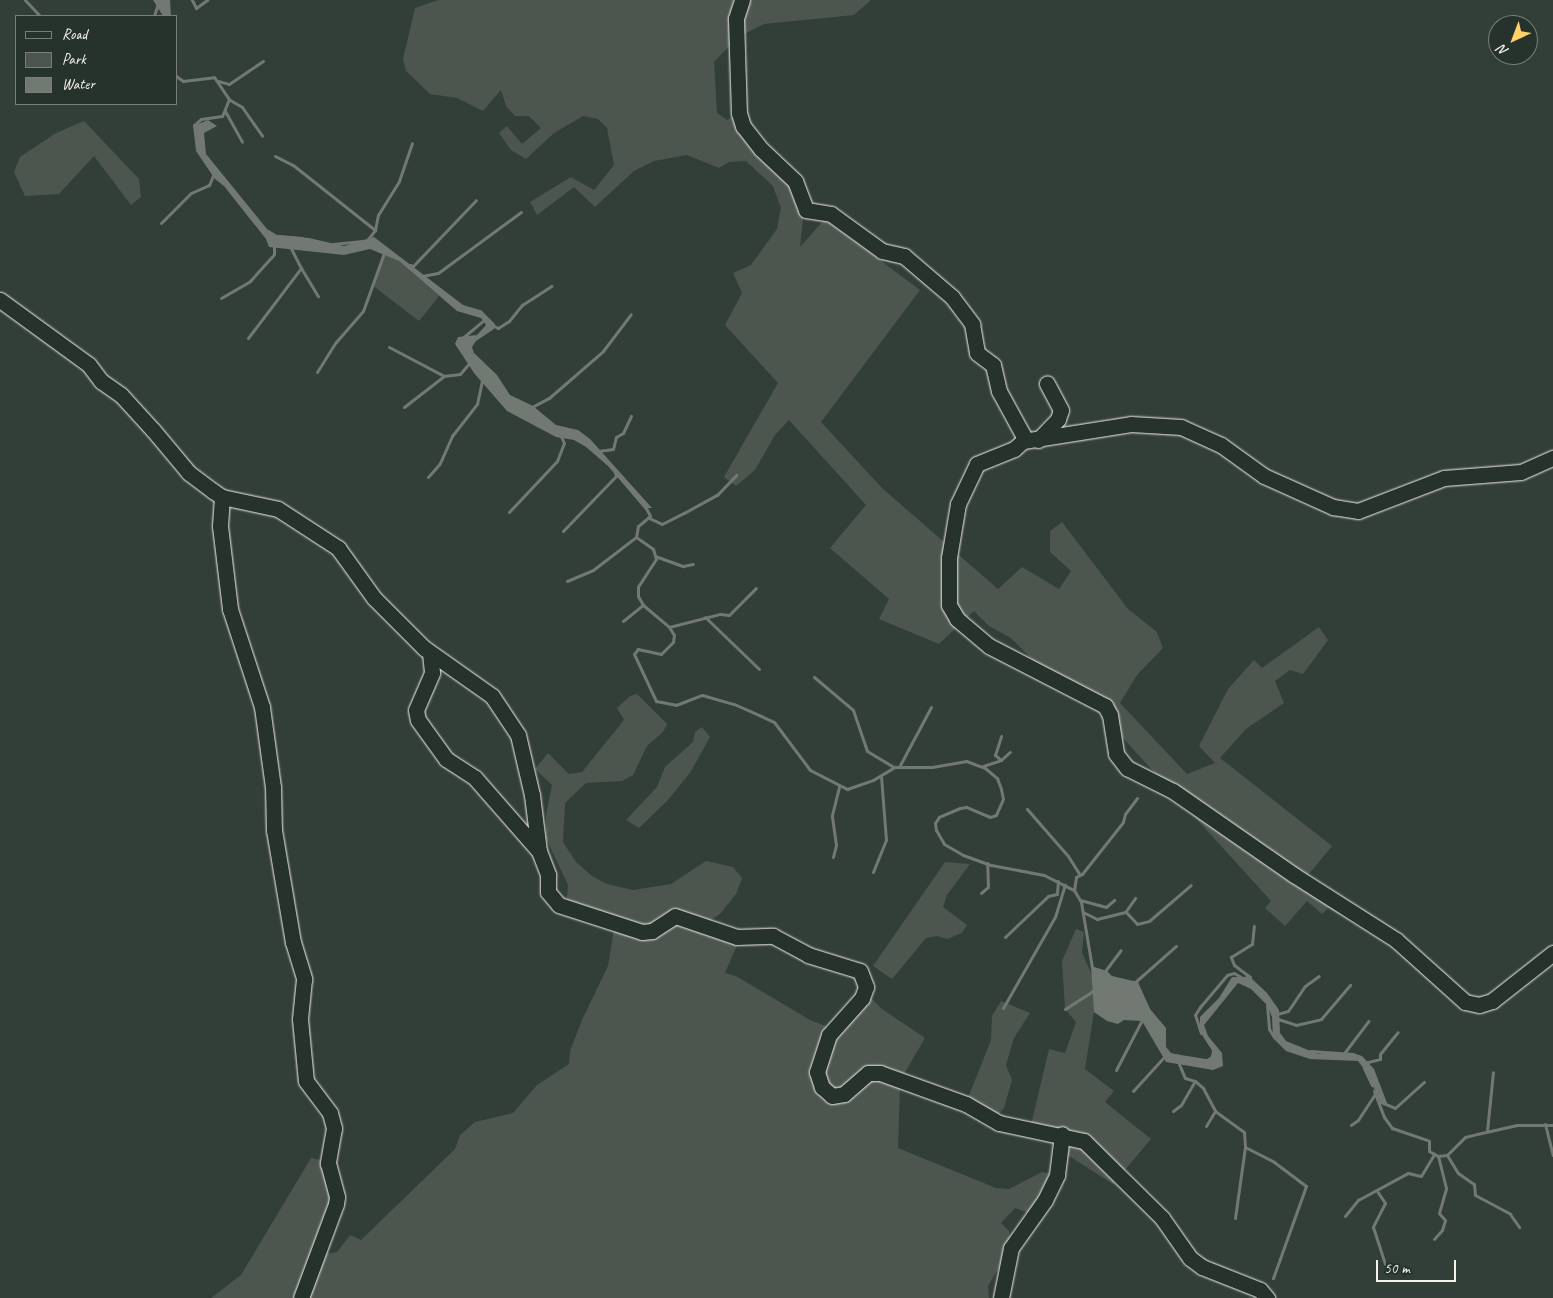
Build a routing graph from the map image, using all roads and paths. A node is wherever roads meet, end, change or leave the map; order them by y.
1 (742, 0) edge
2 (0, 300) edge
3 (1047, 384) dead end
4 (1038, 440) junction
5 (1023, 441) junction
6 (1553, 458) edge
7 (222, 497) junction
8 (430, 653) junction
9 (539, 851) junction
10 (1553, 953) edge
11 (1062, 1134) junction
12 (300, 1298) edge
13 (1001, 1298) edge
14 (1267, 1298) edge

1 - 5 street
2 - 7 street
3 - 4 street
4 - 5 street
4 - 6 street
5 - 10 street
7 - 8 street
7 - 12 street
8 - 9 street
8 - 9 street
9 - 11 street
11 - 13 street
11 - 14 street

